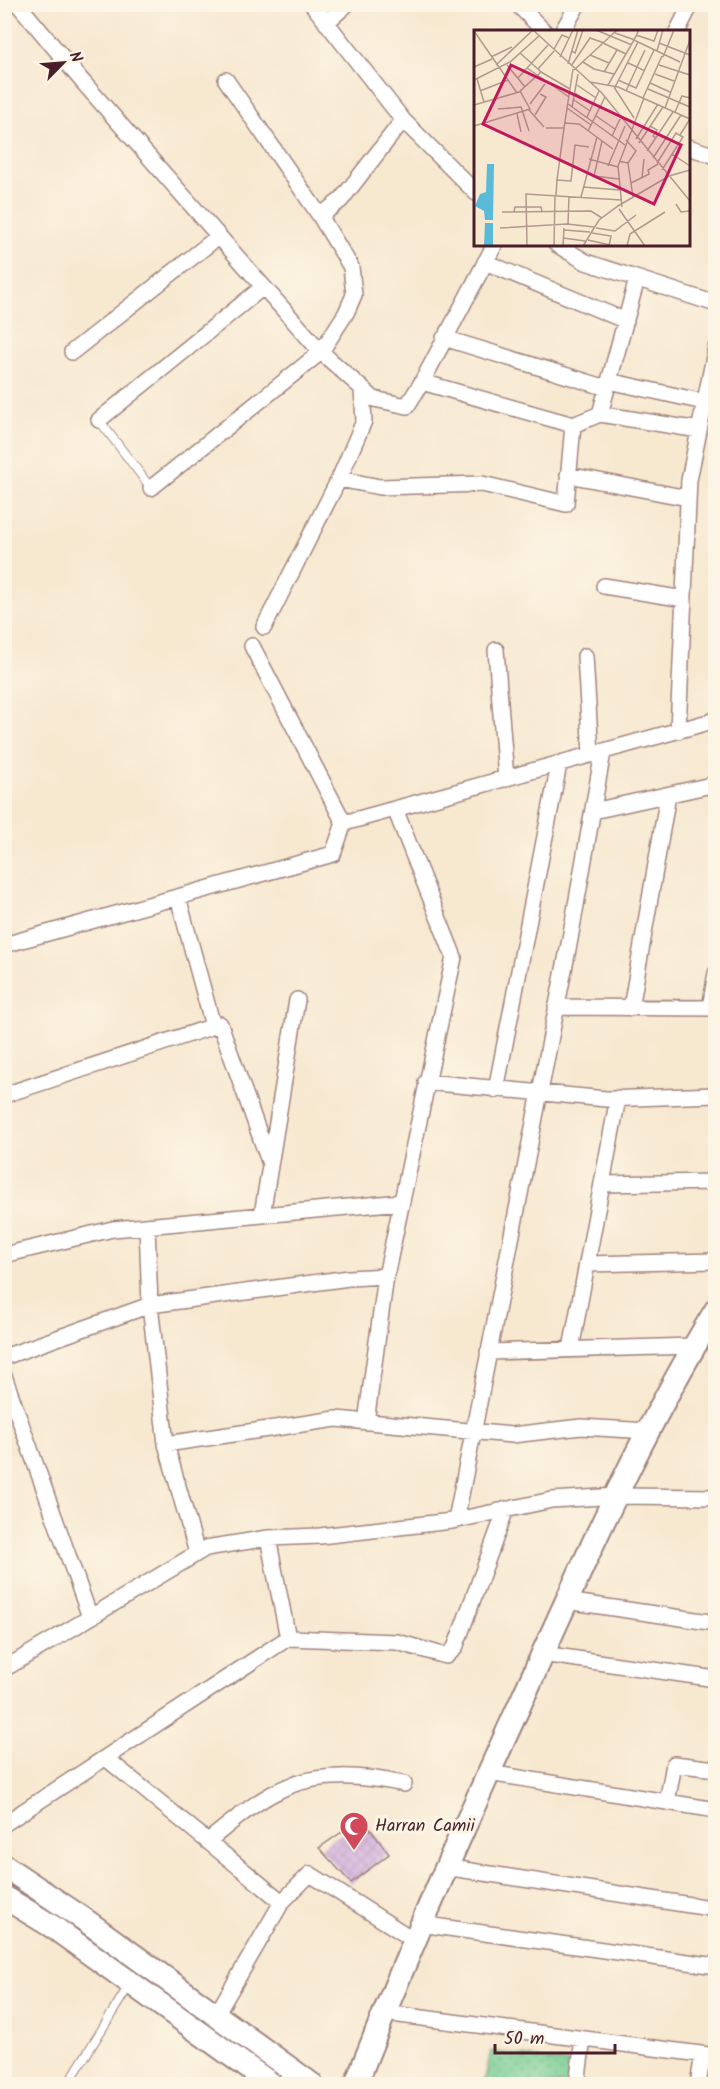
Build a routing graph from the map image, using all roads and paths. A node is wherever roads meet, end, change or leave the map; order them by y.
1 (18, 4) edge
2 (312, 4) edge
3 (347, 4) edge
4 (517, 4) edge
5 (578, 4) edge
6 (691, 4) edge
7 (326, 23) junction
8 (543, 30) edge
9 (563, 30) edge
10 (678, 30) edge
11 (226, 80) dead end
12 (403, 120) junction
13 (690, 148) edge
14 (716, 156) edge
15 (474, 188) edge
16 (320, 216) junction
17 (219, 236) junction
18 (494, 246) edge
19 (565, 247) edge
20 (485, 262) junction
21 (638, 279) junction
22 (263, 287) junction
23 (716, 304) edge
24 (626, 321) junction
25 (444, 338) junction
26 (716, 347) edge
27 (72, 352) dead end
28 (321, 352) junction
29 (422, 382) junction
30 (608, 384) junction
31 (362, 389) junction
32 (704, 402) junction
33 (600, 414) junction
34 (99, 420) joint
35 (573, 424) junction
36 (699, 430) junction
37 (568, 475) junction
38 (339, 479) junction
39 (151, 488) joint
40 (688, 498) junction
41 (604, 586) dead end
42 (684, 599) junction
43 (264, 627) dead end
44 (252, 646) dead end
45 (496, 650) dead end
46 (585, 656) dead end
47 (716, 720) edge
48 (678, 732) junction
49 (597, 754) junction
50 (559, 764) junction
51 (506, 779) junction
52 (716, 784) edge
53 (668, 795) junction
54 (395, 809) junction
55 (592, 811) junction
56 (344, 823) junction
57 (178, 897) junction
58 (4, 945) edge
59 (716, 973) edge
60 (297, 1000) dead end
61 (556, 1007) junction
62 (631, 1008) junction
63 (713, 1008) edge
64 (213, 1026) junction
65 (426, 1082) junction
66 (496, 1090) junction
67 (538, 1094) junction
68 (4, 1095) edge
69 (716, 1095) edge
70 (618, 1098) junction
71 (270, 1164) junction
72 (716, 1182) edge
73 (602, 1184) junction
74 (401, 1202) junction
75 (262, 1215) junction
76 (147, 1226) junction
77 (4, 1255) edge
78 (716, 1261) edge
79 (586, 1264) junction
80 (386, 1276) junction
81 (150, 1305) junction
82 (716, 1310) edge
83 (694, 1346) junction
84 (571, 1349) junction
85 (488, 1352) junction
86 (4, 1357) edge
87 (4, 1376) edge
88 (366, 1422) junction
89 (474, 1430) junction
90 (649, 1431) junction
91 (166, 1444) junction
92 (617, 1496) junction
93 (716, 1497) edge
94 (506, 1509) junction
95 (456, 1520) junction
96 (268, 1538) junction
97 (197, 1553) junction
98 (566, 1601) junction
99 (90, 1617) junction
100 (716, 1623) edge
101 (288, 1638) junction
102 (542, 1654) junction
103 (4, 1669) edge
104 (716, 1679) edge
105 (107, 1759) junction
106 (716, 1769) edge
107 (489, 1773) junction
108 (404, 1784) dead end
109 (667, 1802) junction
110 (716, 1810) edge
111 (4, 1824) edge
112 (208, 1841) junction
113 (4, 1866) edge
114 (445, 1867) junction
115 (4, 1897) edge
116 (282, 1902) junction
117 (716, 1909) edge
118 (417, 1932) junction
119 (716, 1966) edge
120 (130, 1982) junction
121 (384, 2013) junction
122 (216, 2015) junction
123 (583, 2039) junction
124 (709, 2055) edge
125 (68, 2085) edge
126 (271, 2085) edge
127 (311, 2085) edge
128 (356, 2085) edge
129 (577, 2085) edge
130 (698, 2085) edge

1 - 17 street
2 - 7 street
3 - 7 street
4 - 8 street
5 - 9 street
6 - 10 street
7 - 12 street
11 - 16 street
12 - 15 street
12 - 16 street
13 - 14 street
16 - 28 street
17 - 22 street
17 - 27 street
18 - 20 street
19 - 21 street
20 - 24 street
20 - 25 street
21 - 23 street
21 - 24 street
22 - 28 street
22 - 34 street
24 - 30 street
25 - 29 street
25 - 30 street
26 - 32 street
28 - 31 street
28 - 39 street
29 - 31 street
29 - 35 street
30 - 32 street
30 - 33 street
31 - 38 street
32 - 36 street
33 - 35 street
33 - 36 street
34 - 39 lane
35 - 37 street
36 - 40 street
37 - 38 street
37 - 40 street
38 - 43 street
40 - 42 street
41 - 42 street
42 - 48 street
44 - 56 street
45 - 51 street
46 - 49 street
47 - 48 street
48 - 49 street
49 - 50 street
49 - 55 street
50 - 51 street
50 - 66 street
51 - 54 street
52 - 53 street
53 - 55 street
53 - 62 street
54 - 56 street
54 - 65 street
55 - 61 street
56 - 57 street
57 - 58 street
57 - 64 street
59 - 63 street
60 - 71 street
61 - 62 street
61 - 67 street
62 - 63 street
64 - 68 street
64 - 71 street
65 - 66 street
65 - 74 street
66 - 67 street
67 - 70 street
67 - 85 street
69 - 70 street
70 - 73 street
71 - 75 street
72 - 73 street
73 - 79 street
74 - 75 street
74 - 80 street
75 - 76 street
76 - 77 street
76 - 81 street
78 - 79 street
79 - 84 street
80 - 81 street
80 - 88 street
81 - 86 street
81 - 91 street
82 - 83 main road
83 - 84 street
83 - 90 main road
84 - 85 street
85 - 89 street
87 - 99 street
88 - 89 street
88 - 91 street
89 - 90 street
89 - 95 street
90 - 92 main road
91 - 97 street
92 - 93 street
92 - 94 street
92 - 98 main road
94 - 95 street
94 - 101 street
95 - 96 street
96 - 97 street
96 - 101 street
97 - 99 street
98 - 100 street
98 - 102 main road
99 - 103 street
101 - 105 street
102 - 104 street
102 - 107 main road
105 - 111 street
105 - 112 street
106 - 109 street
107 - 109 street
107 - 114 main road
108 - 112 street
109 - 110 street
112 - 116 street
113 - 122 main road
114 - 117 street
114 - 118 main road
115 - 120 main road
116 - 118 street
116 - 122 street
118 - 119 street
118 - 121 main road
120 - 125 lane
120 - 126 main road
121 - 123 street
121 - 128 main road
122 - 127 main road
123 - 124 street
123 - 129 street
124 - 130 street

